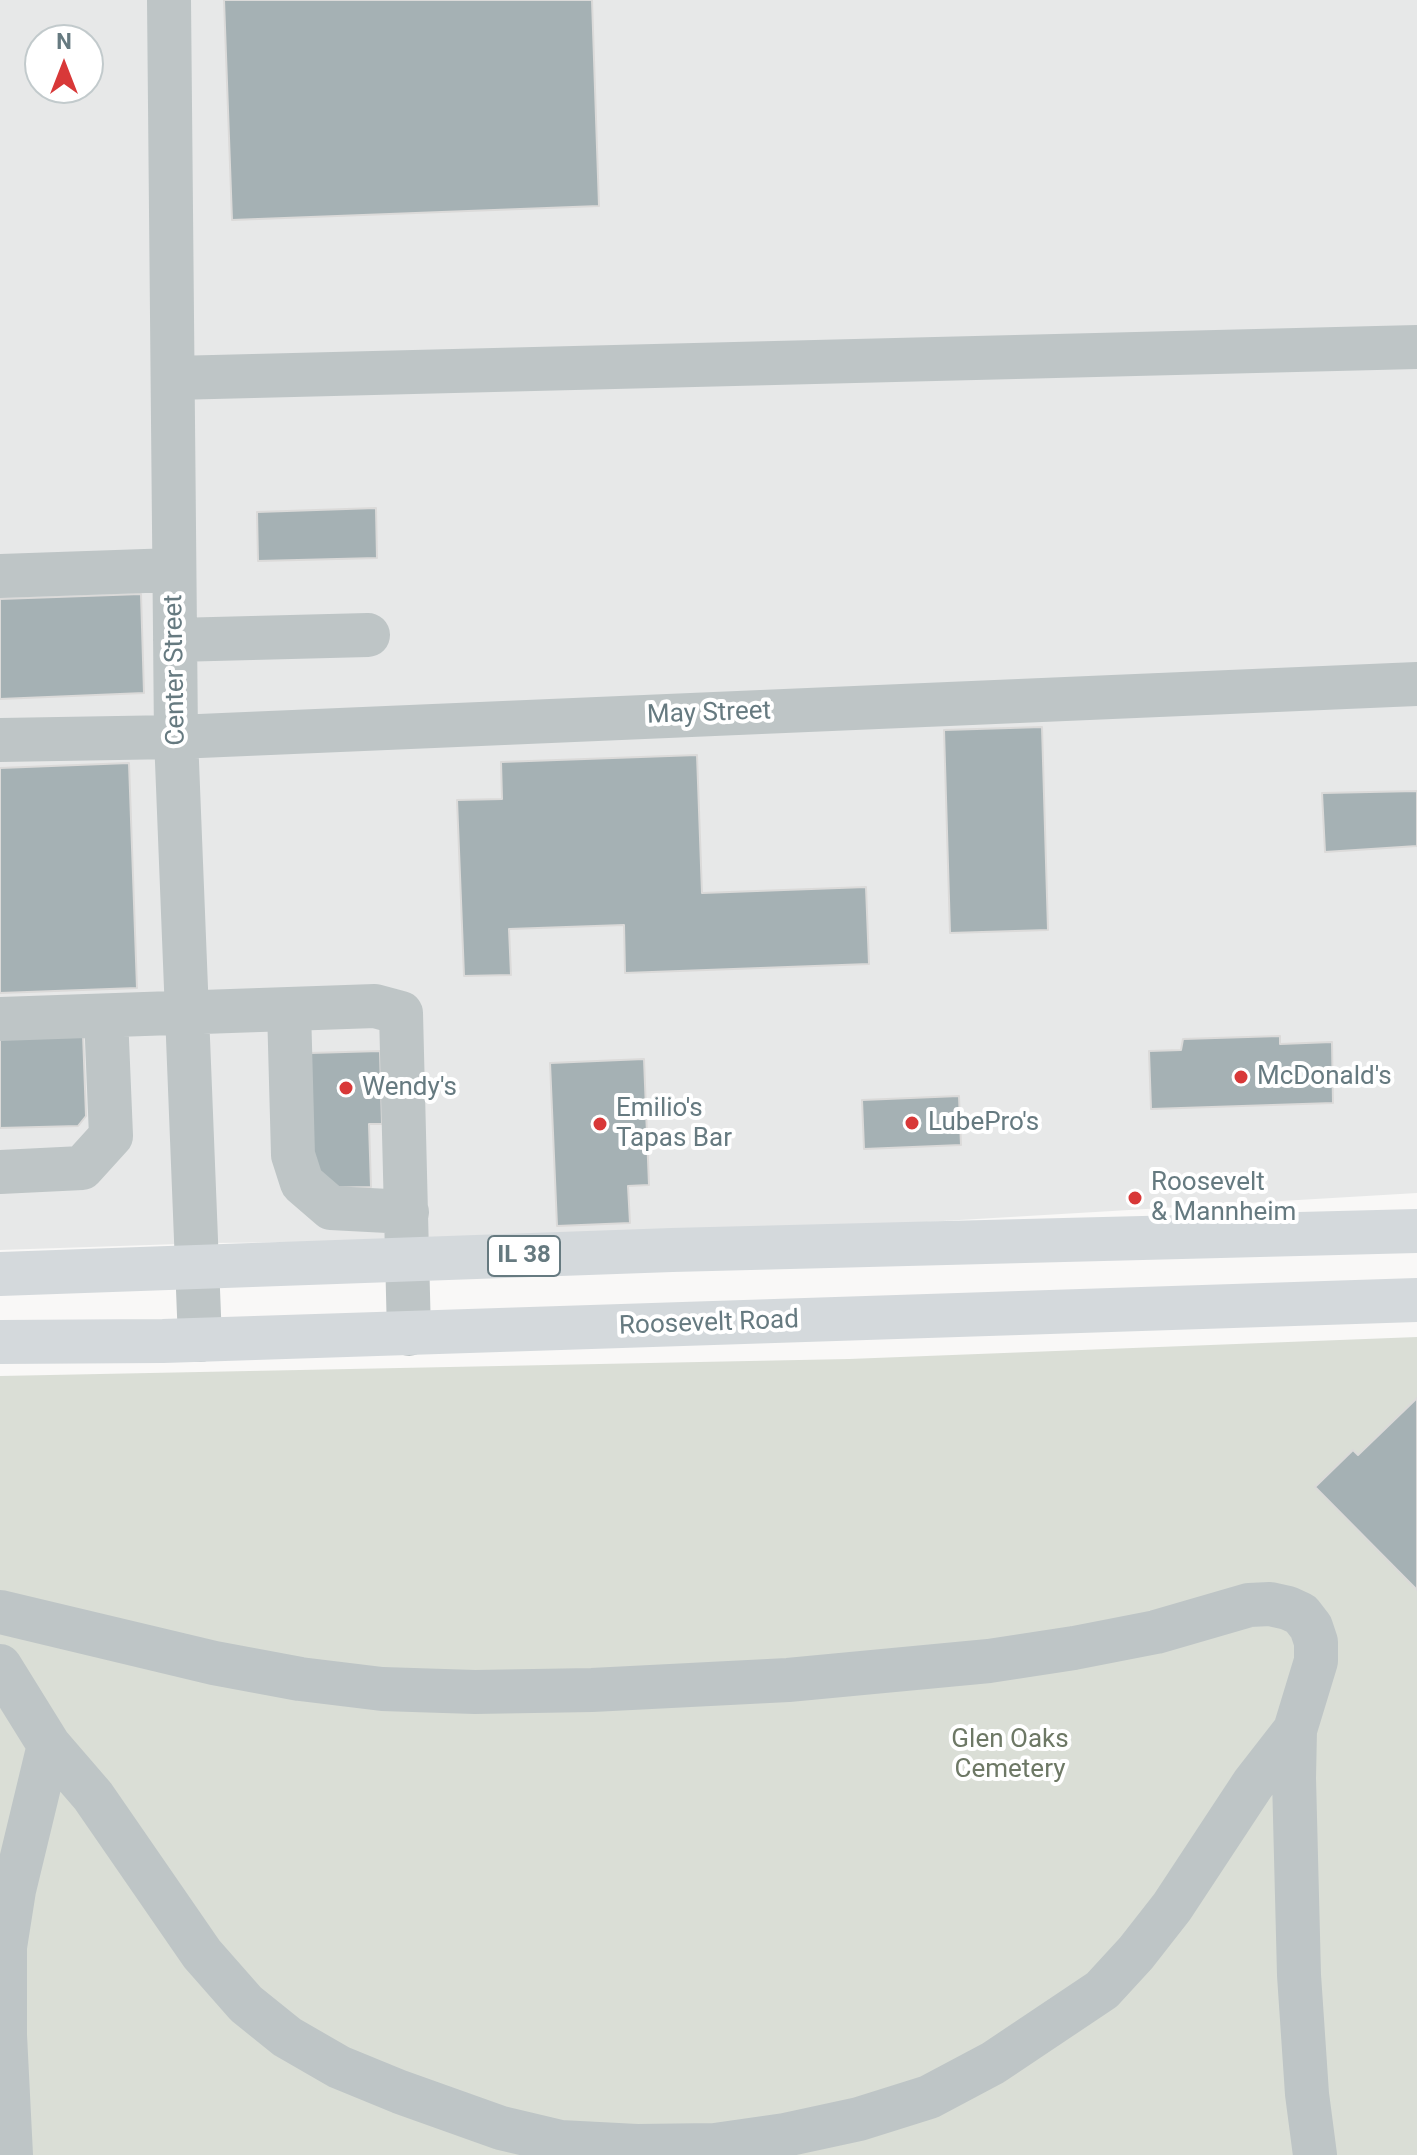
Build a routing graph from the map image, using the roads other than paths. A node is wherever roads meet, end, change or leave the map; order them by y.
1 (151, 0) edge
2 (169, 0) edge
3 (1417, 347) edge
4 (173, 378) junction
5 (174, 570) junction
6 (0, 576) edge
7 (368, 635) dead end
8 (175, 640) junction
9 (1417, 684) edge
10 (176, 737) junction
11 (0, 740) edge
12 (289, 1009) junction
13 (189, 1011) junction
14 (106, 1016) junction
15 (0, 1019) edge
16 (0, 1172) edge
17 (407, 1212) junction
18 (1417, 1231) edge
19 (409, 1261) junction
20 (197, 1266) junction
21 (0, 1274) edge
22 (1417, 1300) edge
23 (409, 1334) junction
24 (200, 1340) junction
25 (0, 1342) edge
26 (0, 1612) edge
27 (0, 1666) edge
28 (1295, 1730) junction
29 (49, 1745) junction
30 (502, 2142) edge
31 (564, 2149) edge
32 (11, 2155) edge
33 (1315, 2155) edge

1 - 2 street
2 - 4 street, Center Street
3 - 4 street
4 - 5 street, Center Street
5 - 6 street
5 - 8 street, Center Street
7 - 8 street
8 - 10 street, Center Street
9 - 10 street, May Street
10 - 11 street, May Street
10 - 13 street, Center Street
12 - 13 street
12 - 17 street
12 - 17 street
13 - 14 street
13 - 20 street, Center Street
14 - 15 street
14 - 16 street
17 - 19 street
18 - 19 main road, IL 38
19 - 20 main road, IL 38
19 - 23 street
20 - 21 main road, IL 38
20 - 24 street, Center Street
22 - 23 main road, Roosevelt Road
23 - 24 main road, Roosevelt Road
24 - 25 main road, Roosevelt Road
26 - 28 street
27 - 29 street
28 - 31 street
28 - 33 street
29 - 30 street
29 - 32 street
30 - 31 street

